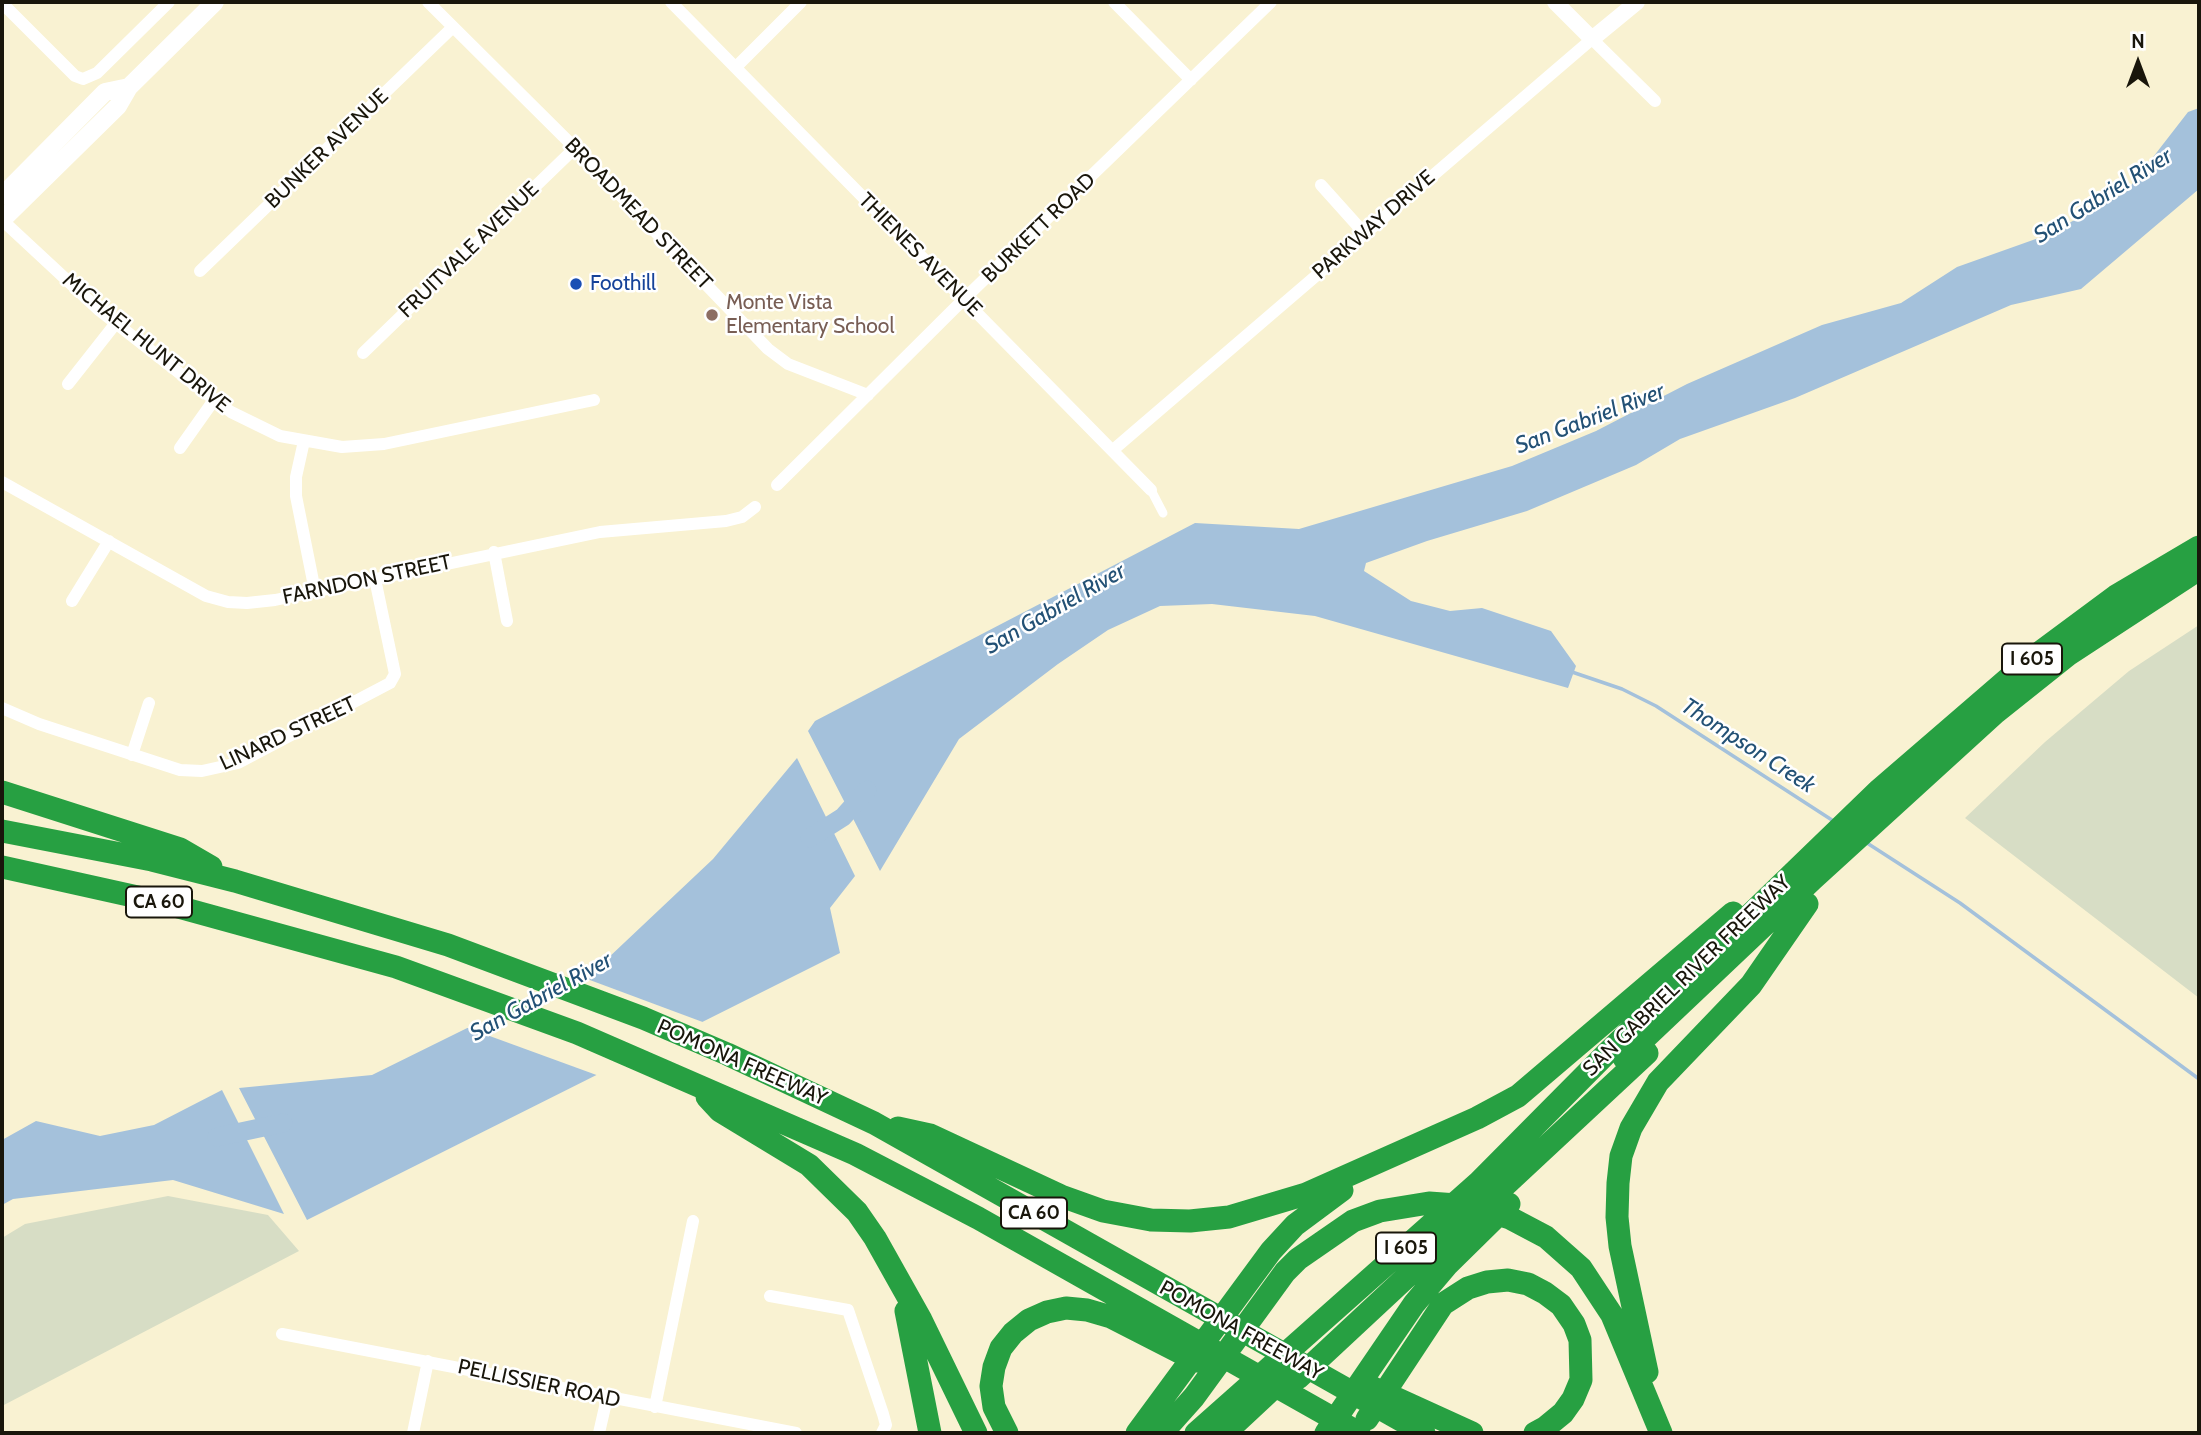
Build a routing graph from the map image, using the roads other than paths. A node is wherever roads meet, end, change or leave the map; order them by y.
1 (215, 2) edge
2 (428, 2) edge
3 (671, 2) edge
4 (801, 2) edge
5 (1114, 2) edge
6 (1271, 2) edge
7 (1555, 2) edge
8 (1636, 2) edge
9 (2, 3) edge
10 (165, 3) edge
11 (453, 27) junction
12 (1592, 39) junction
13 (736, 66) junction
14 (1191, 80) junction
15 (129, 87) junction
16 (1655, 101) dead end
17 (575, 148) junction
18 (1321, 185) dead end
19 (2, 195) edge
20 (2, 220) edge
21 (1365, 233) junction
22 (200, 271) dead end
23 (964, 299) junction
24 (116, 323) junction
25 (363, 353) dead end
26 (68, 384) dead end
27 (868, 396) junction
28 (214, 400) junction
29 (594, 400) dead end
30 (304, 441) junction
31 (180, 448) dead end
32 (1113, 450) junction
33 (2, 482) edge
34 (777, 485) dead end
35 (1151, 491) joint
36 (755, 507) dead end
37 (1163, 513) dead end
38 (109, 541) junction
39 (2199, 547) edge
40 (494, 552) junction
41 (2199, 561) edge
42 (2199, 569) edge
43 (374, 579) junction
44 (2199, 582) edge
45 (315, 590) junction
46 (72, 601) dead end
47 (507, 621) dead end
48 (149, 703) dead end
49 (2, 708) edge
50 (132, 755) junction
51 (2, 792) edge
52 (1892, 800) junction
53 (2, 831) edge
54 (2, 867) edge
55 (1811, 877) junction
56 (235, 881) junction
57 (1780, 885) junction
58 (1807, 904) junction
59 (1606, 1054) junction
60 (689, 1081) junction
61 (1576, 1119) junction
62 (868, 1120) junction
63 (1421, 1144) junction
64 (693, 1221) dead end
65 (894, 1271) junction
66 (770, 1296) dead end
67 (282, 1334) dead end
68 (1175, 1339) junction
69 (428, 1361) junction
70 (607, 1398) junction
71 (655, 1407) junction
72 (1414, 1420) edge
73 (780, 1432) edge
74 (412, 1433) edge
75 (600, 1433) edge
76 (796, 1433) edge
77 (882, 1433) edge
78 (930, 1433) edge
79 (976, 1433) edge
80 (1007, 1433) edge
81 (1137, 1433) edge
82 (1162, 1433) edge
83 (1196, 1433) edge
84 (1225, 1433) edge
85 (1239, 1433) edge
86 (1326, 1433) edge
87 (1352, 1433) edge
88 (1359, 1433) edge
89 (1472, 1433) edge
90 (1535, 1433) edge
91 (1662, 1433) edge

1 - 15 main road
2 - 11 street, BROADMEAD STREET
3 - 13 street, THIENES AVENUE
4 - 13 street
5 - 14 street
6 - 14 street, BURKETT ROAD
7 - 12 street
8 - 12 street, PARKWAY DRIVE
9 - 10 street
11 - 17 street, BROADMEAD STREET
11 - 22 street, BUNKER AVENUE
12 - 16 street
12 - 21 street, PARKWAY DRIVE
13 - 23 street, THIENES AVENUE
14 - 23 street, BURKETT ROAD
15 - 19 main road
15 - 20 main road
17 - 25 street, FRUITVALE AVENUE
17 - 27 street, BROADMEAD STREET
18 - 21 street
20 - 24 street, MICHAEL HUNT DRIVE
21 - 32 street, PARKWAY DRIVE
23 - 27 street, BURKETT ROAD
23 - 32 street, THIENES AVENUE
24 - 26 street
24 - 28 street, MICHAEL HUNT DRIVE
27 - 34 street, BURKETT ROAD
28 - 30 street, MICHAEL HUNT DRIVE
28 - 31 street
29 - 30 street, MICHAEL HUNT DRIVE
30 - 45 street
32 - 35 street, THIENES AVENUE
33 - 38 street, FARNDON STREET
35 - 37 street, THIENES AVENUE
36 - 40 street, FARNDON STREET
38 - 45 street, FARNDON STREET
38 - 46 street
39 - 52 highway, SAN GABRIEL RIVER FREEWAY / I 605
40 - 43 street, FARNDON STREET
40 - 47 street
41 - 52 highway
42 - 52 highway
43 - 45 street, FARNDON STREET
43 - 50 street, LINARD STREET
44 - 52 highway, SAN GABRIEL RIVER FREEWAY / I 605
48 - 50 street
49 - 50 street, LINARD STREET
51 - 56 highway
52 - 55 highway, SAN GABRIEL RIVER FREEWAY / I 605
52 - 55 highway, SAN GABRIEL RIVER FREEWAY / I 605
53 - 56 highway, POMONA FREEWAY / CA 60
54 - 60 highway, POMONA FREEWAY / CA 60
55 - 57 highway, SAN GABRIEL RIVER FREEWAY / I 605
55 - 58 highway, SAN GABRIEL RIVER FREEWAY / I 605
55 - 59 highway
55 - 84 highway
56 - 62 highway, POMONA FREEWAY / CA 60
57 - 59 highway, SAN GABRIEL RIVER FREEWAY / I 605
57 - 63 highway
58 - 61 highway, SAN GABRIEL RIVER FREEWAY / I 605
58 - 91 highway
59 - 83 highway, SAN GABRIEL RIVER FREEWAY / I 605
60 - 65 highway
60 - 68 highway, POMONA FREEWAY / CA 60
61 - 85 highway, SAN GABRIEL RIVER FREEWAY / I 605
61 - 86 highway
62 - 63 highway
62 - 72 highway, POMONA FREEWAY / CA 60
63 - 81 highway
64 - 71 street
65 - 78 highway
65 - 79 highway
66 - 77 street
67 - 69 street, PELLISSIER ROAD
68 - 80 highway
68 - 87 highway
68 - 88 highway, POMONA FREEWAY / CA 60
69 - 70 street, PELLISSIER ROAD
69 - 74 street
70 - 71 street, PELLISSIER ROAD
70 - 75 street
71 - 73 street, PELLISSIER ROAD
72 - 89 highway, POMONA FREEWAY
73 - 76 street, PELLISSIER ROAD
82 - 91 highway
88 - 90 highway

